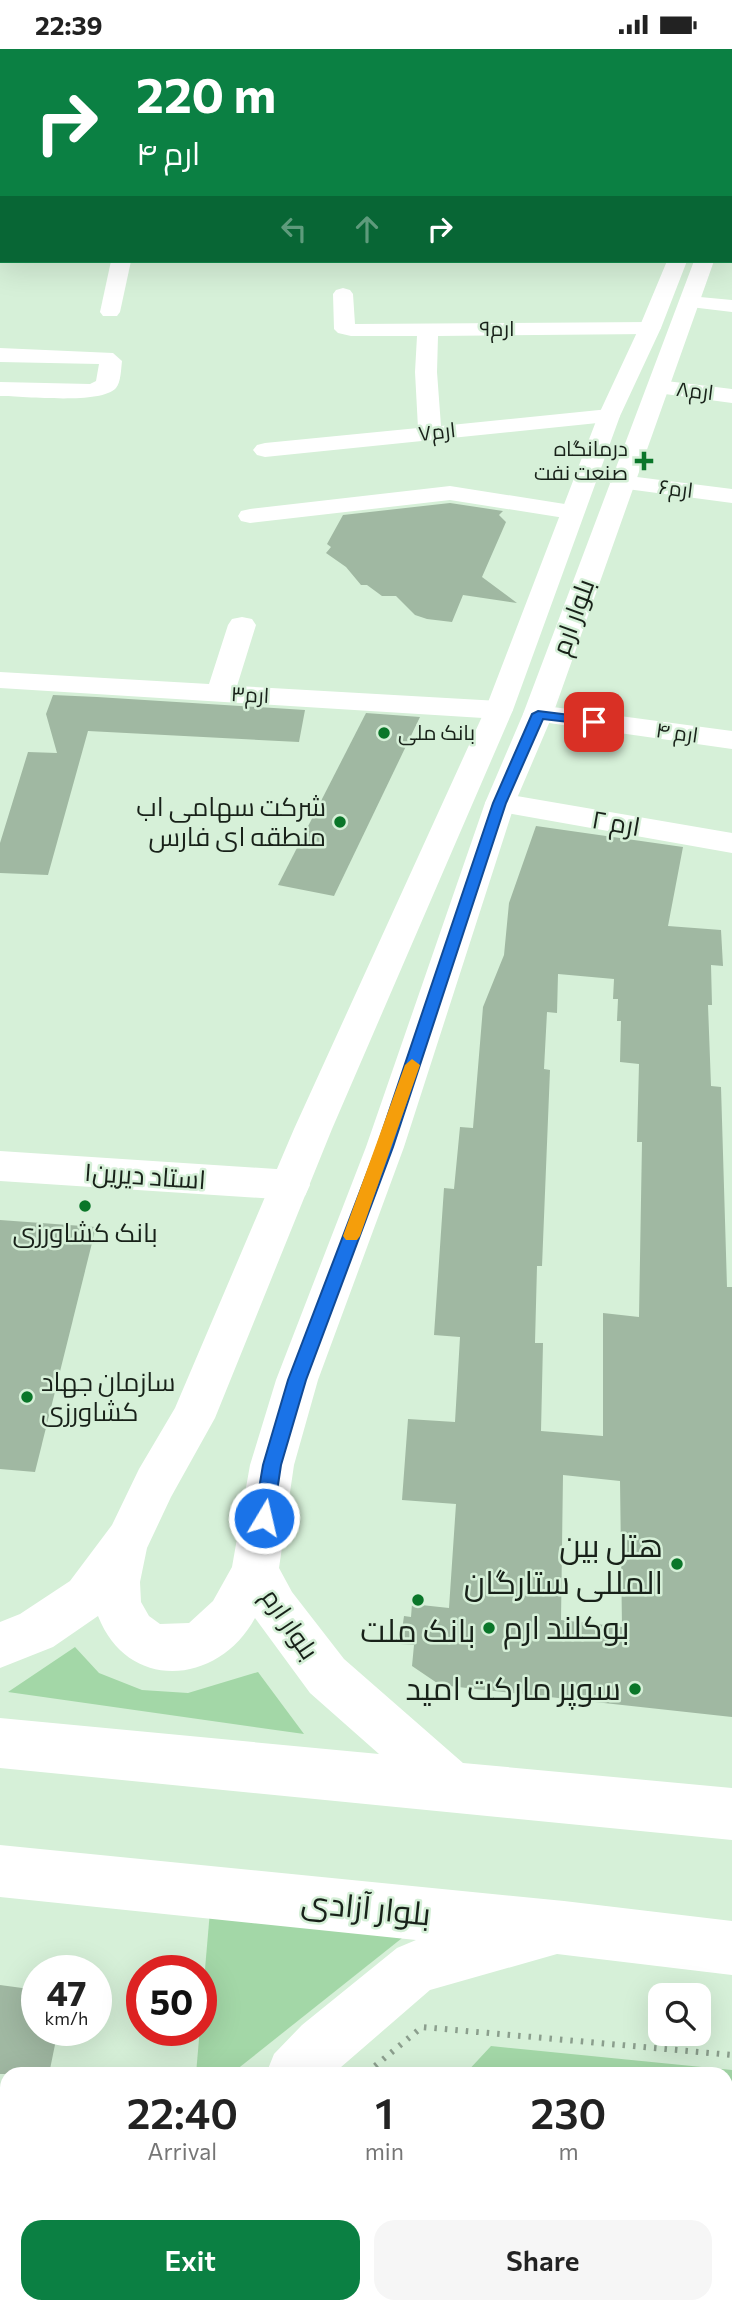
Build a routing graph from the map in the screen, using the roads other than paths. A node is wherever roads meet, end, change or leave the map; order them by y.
1 (121, 263) edge
2 (676, 263) edge
3 (703, 263) edge
4 (343, 294) dead end
5 (689, 302) junction
6 (732, 306) edge
7 (110, 312) dead end
8 (428, 329) junction
9 (657, 336) junction
10 (0, 355) edge
11 (658, 387) junction
12 (0, 389) edge
13 (732, 396) edge
14 (609, 416) junction
15 (430, 432) junction
16 (265, 450) dead end
17 (476, 475) dead end
18 (621, 482) junction
19 (732, 496) edge
20 (576, 502) junction
21 (250, 516) dead end
22 (242, 625) dead end
23 (0, 680) edge
24 (220, 693) junction
25 (499, 710) junction
26 (538, 714) junction
27 (732, 740) edge
28 (500, 803) junction
29 (732, 843) edge
30 (0, 1167) edge
31 (291, 1185) junction
32 (128, 1540) junction
33 (255, 1570) junction
34 (0, 1645) edge
35 (0, 1743) edge
36 (453, 1787) junction
37 (732, 1814) edge
38 (0, 1871) edge
39 (564, 1928) junction
40 (732, 1948) edge
41 (301, 2067) edge

1 - 7 main road
2 - 9 main road, بلوار ارم
3 - 5 main road, بلوار ارم
4 - 8 main road, ارم۹
5 - 6 main road
5 - 9 main road, بلوار ارم
8 - 9 main road, ارم۹
8 - 15 main road
9 - 11 main road, بلوار ارم
9 - 14 main road, بلوار ارم
10 - 12 main road
11 - 13 main road, ارم۸
11 - 18 main road, بلوار ارم
14 - 15 main road, ارم۷
14 - 20 main road, بلوار ارم
15 - 16 main road, ارم۷
17 - 20 main road
18 - 19 main road, ارم۶
18 - 26 main road, بلوار ارم
20 - 21 main road
20 - 25 main road, بلوار ارم
22 - 24 main road
23 - 24 main road, ارم۳
24 - 25 main road, ارم۳
25 - 31 main road, بلوار ارم
26 - 27 main road, ارم ۴
26 - 28 main road, بلوار ارم
28 - 29 main road, ارم ۲
28 - 33 main road, بلوار ارم
30 - 31 main road, استاد دیرین۱
31 - 32 main road, بلوار ارم
32 - 33 main road
32 - 34 main road, بلوار ارم
33 - 36 main road, بلوار ارم
35 - 36 main road
36 - 37 main road
38 - 39 main road, بلوار آزادی
39 - 40 main road, بلوار آزادی
39 - 41 main road

